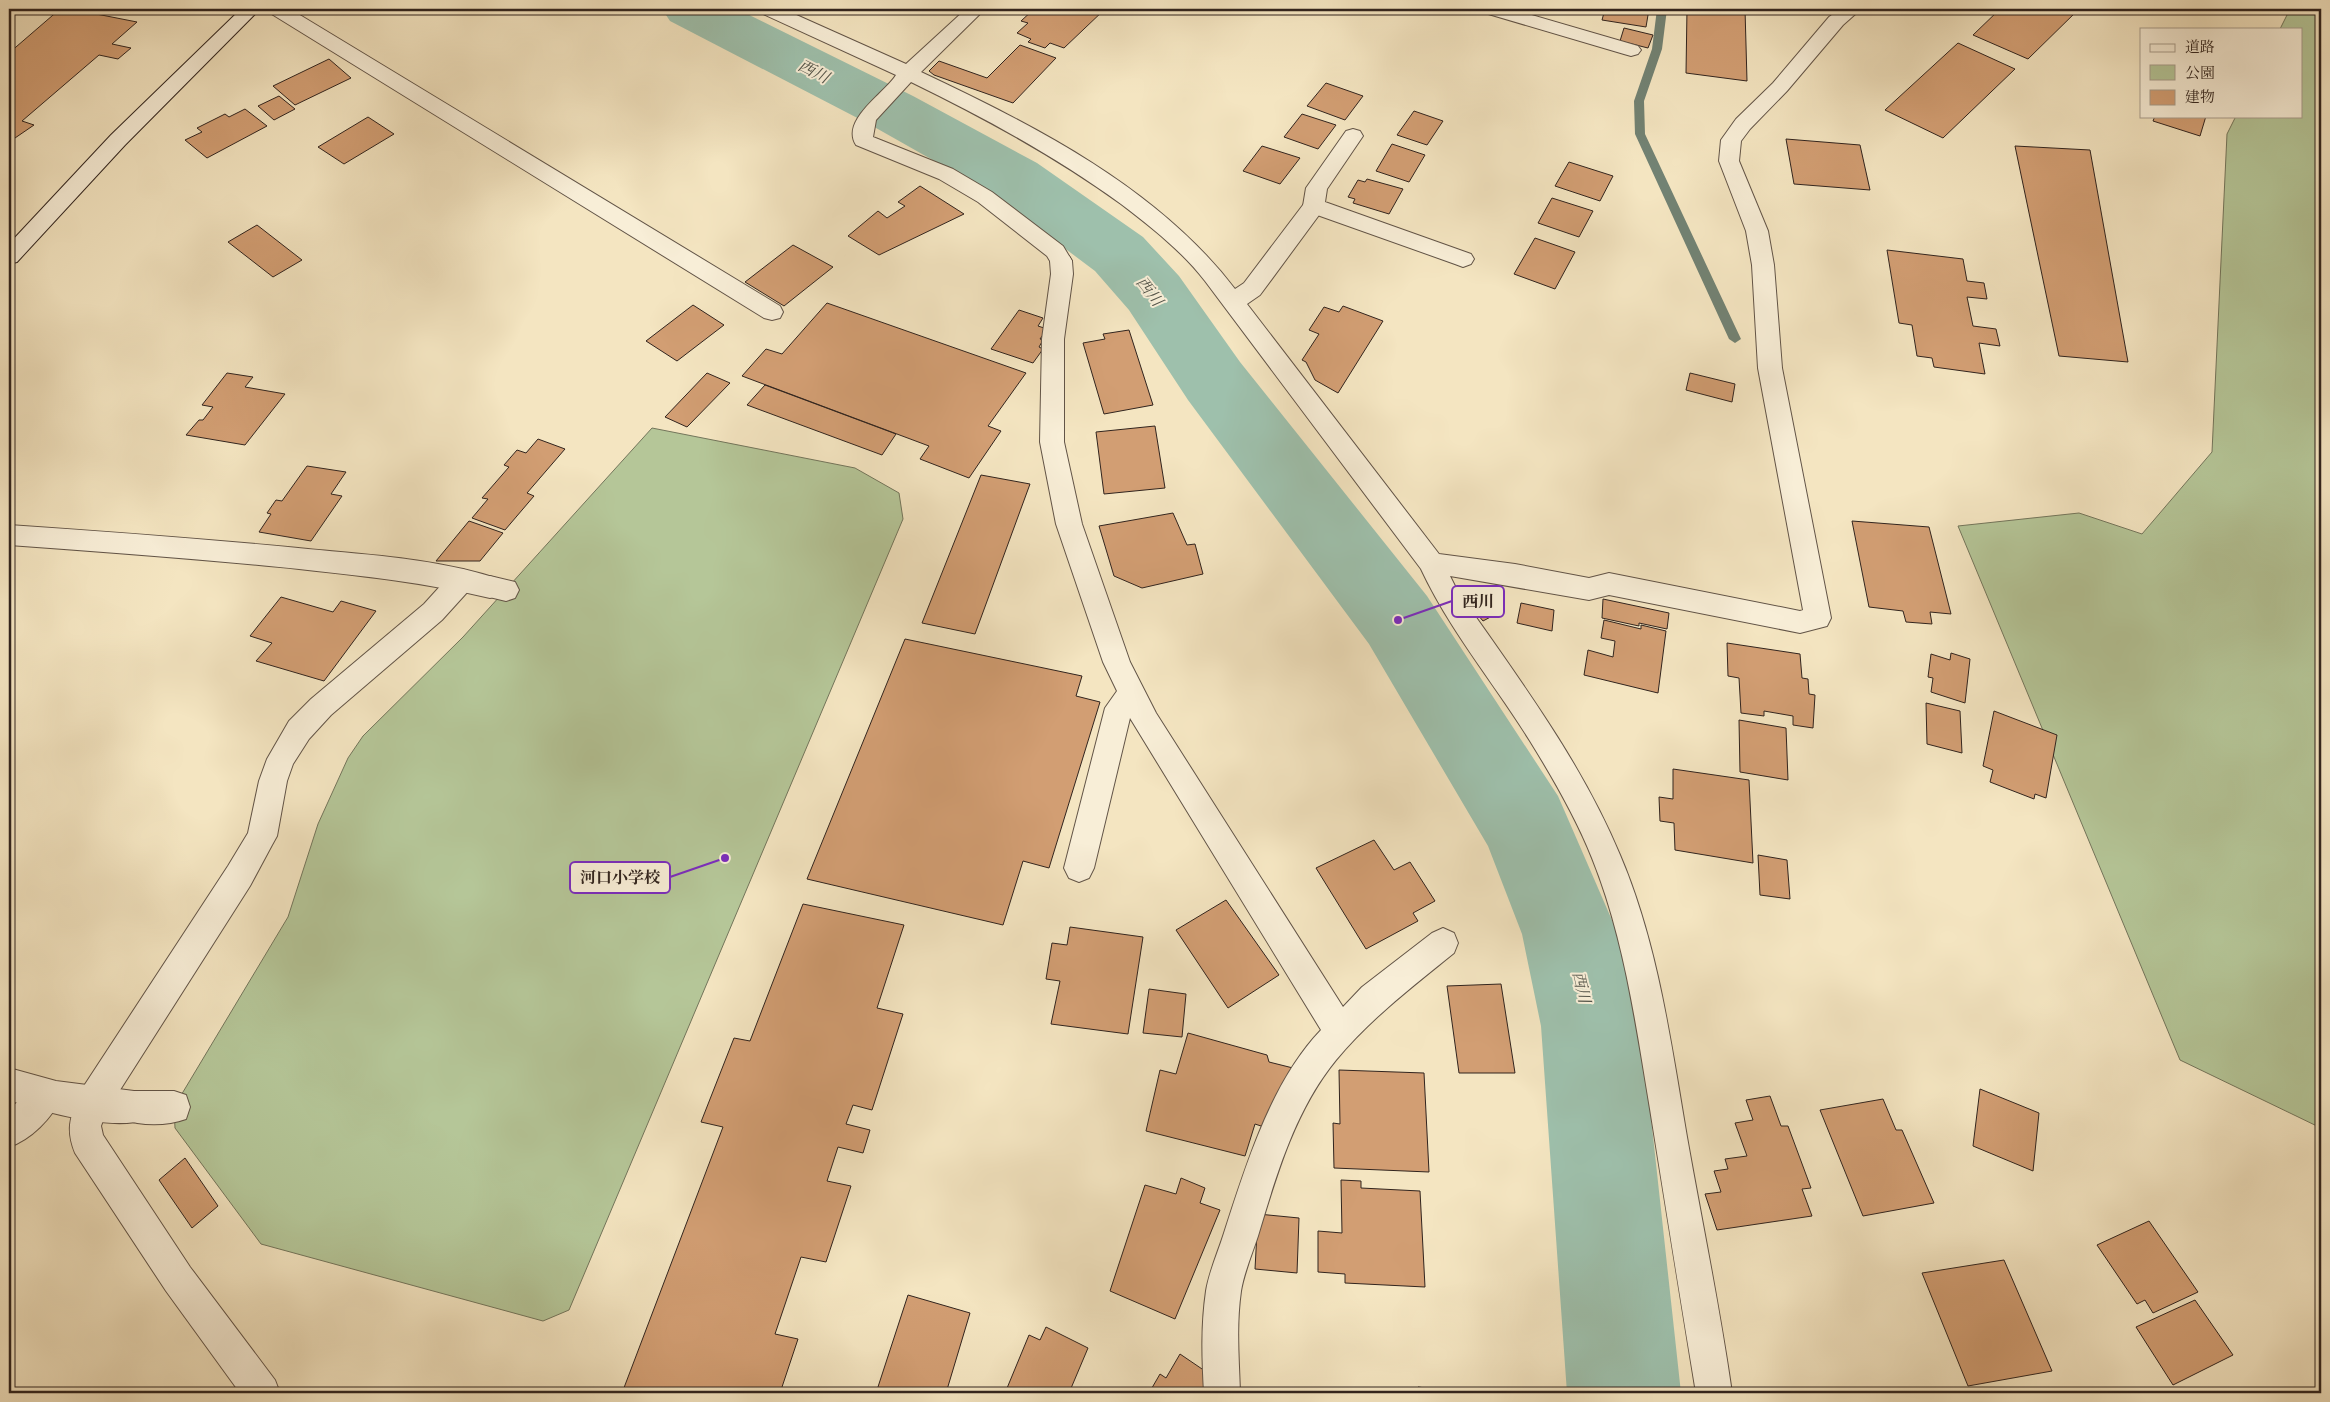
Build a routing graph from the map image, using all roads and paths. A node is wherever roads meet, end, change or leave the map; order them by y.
1 (251, 9) edge
2 (277, 9) edge
3 (768, 9) edge
4 (976, 9) edge
5 (1492, 9) edge
6 (1852, 9) edge
7 (1631, 50) dead end
8 (904, 78) junction
9 (1353, 136) dead end
10 (1314, 206) junction
11 (9, 257) edge
12 (1463, 259) dead end
13 (1233, 302) junction
14 (772, 312) dead end
15 (9, 535) edge
16 (1431, 563) junction
17 (462, 580) junction
18 (498, 588) dead end
19 (1132, 693) junction
20 (1079, 868) dead end
21 (1443, 943) dead end
22 (1341, 1032) junction
23 (9, 1084) edge
24 (45, 1096) junction
25 (92, 1104) junction
26 (174, 1107) dead end
27 (9, 1131) edge
28 (262, 1393) edge
29 (1222, 1393) edge
30 (1714, 1393) edge

1 - 11 street
2 - 14 street
3 - 8 street
4 - 8 street
5 - 7 street
6 - 16 street
8 - 13 street
8 - 19 street
9 - 10 street
10 - 12 street
10 - 13 street
13 - 16 street
15 - 17 street
16 - 30 street
17 - 18 street
17 - 25 street
19 - 20 street
19 - 22 street
21 - 22 street
22 - 29 street
23 - 24 street
24 - 25 street
24 - 27 street
25 - 26 street
25 - 28 street

